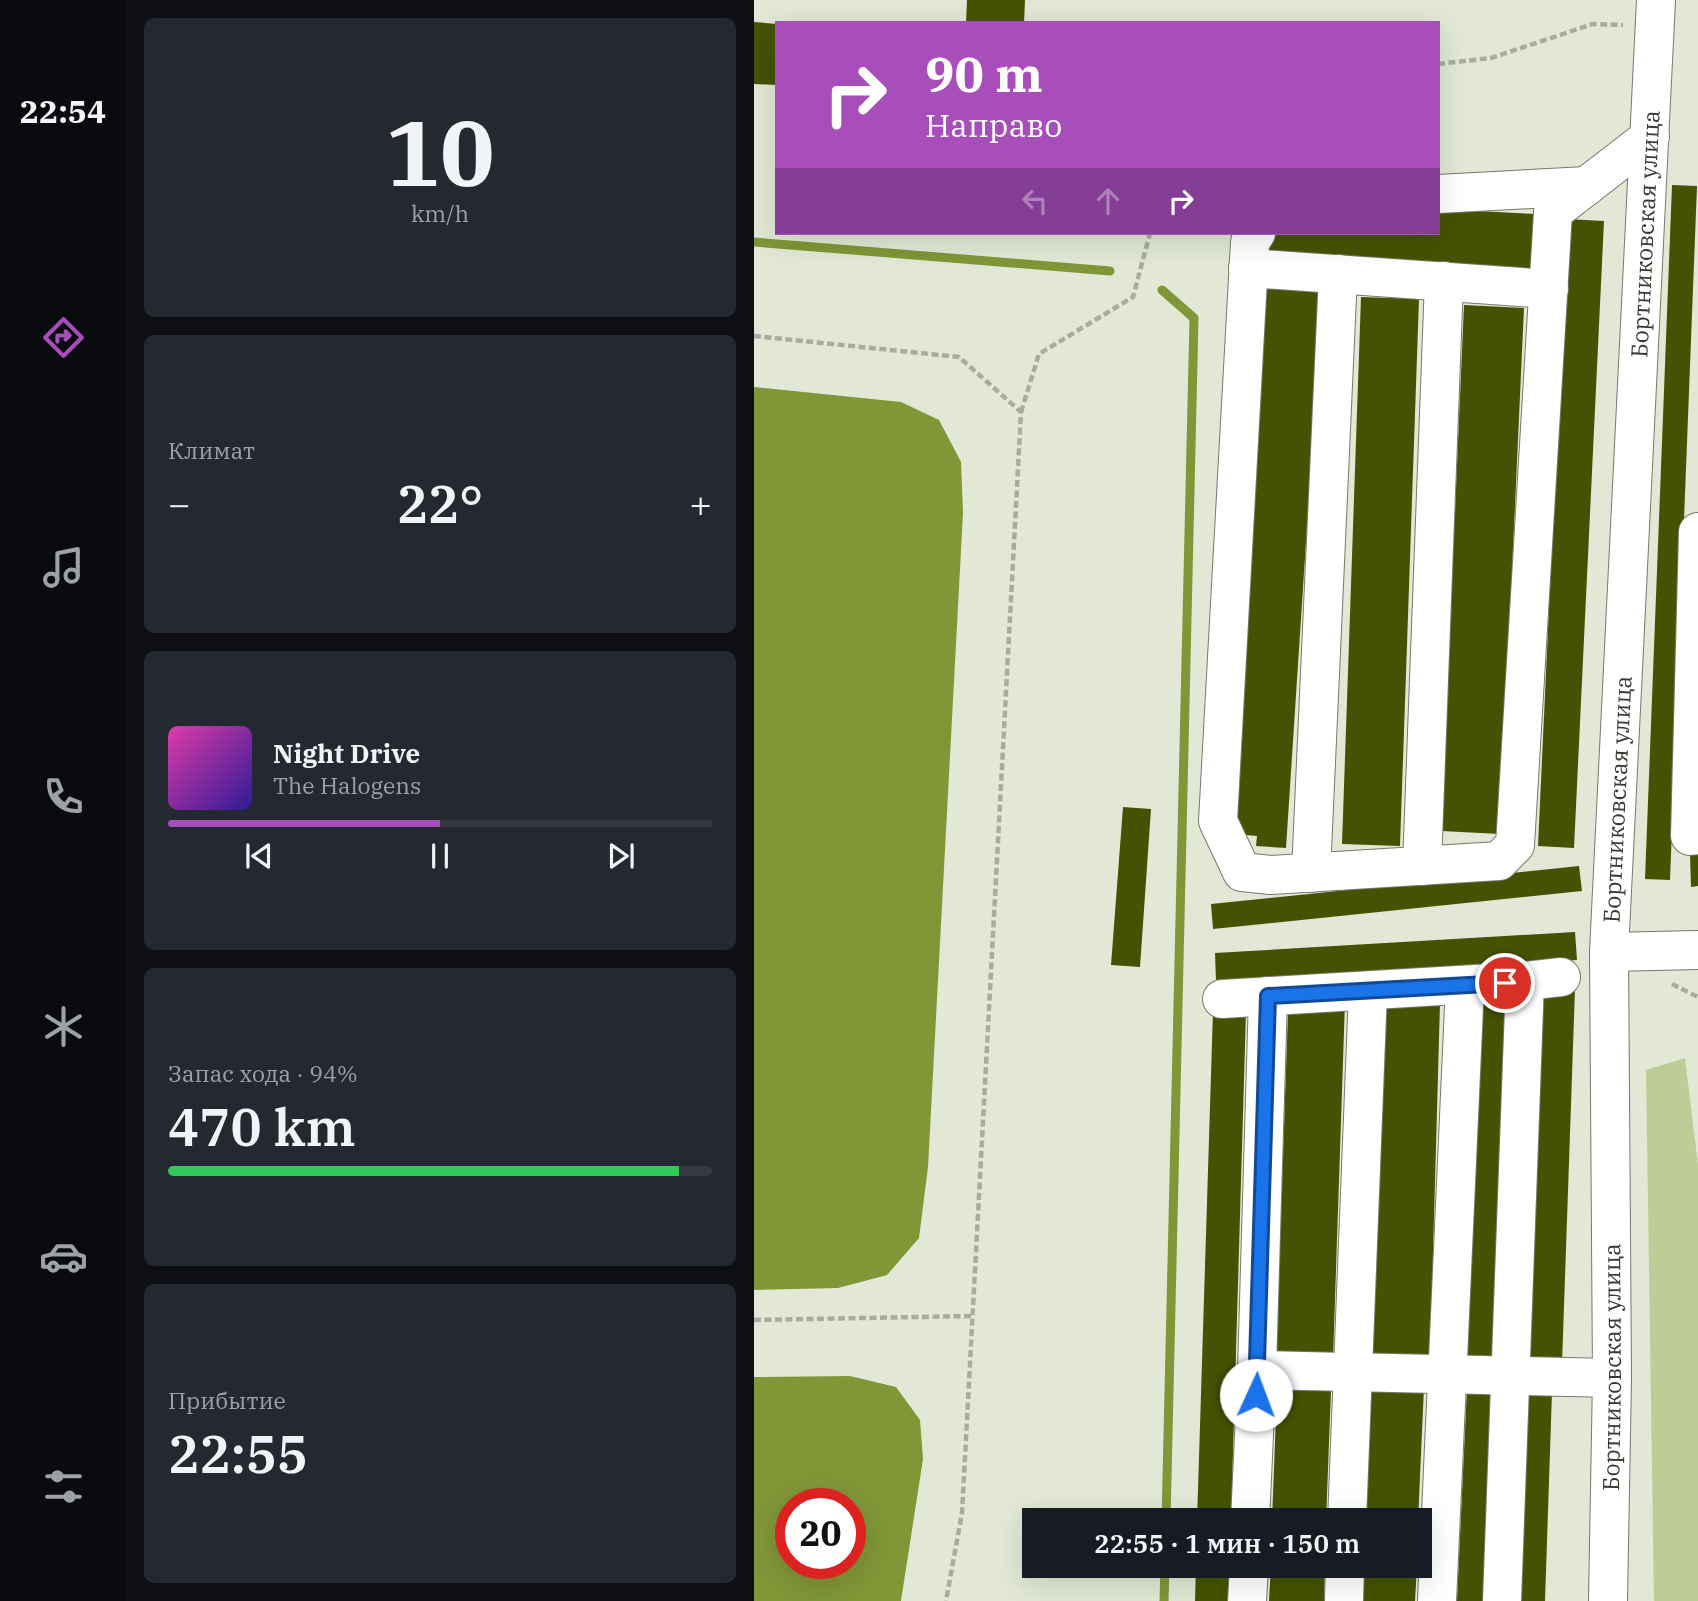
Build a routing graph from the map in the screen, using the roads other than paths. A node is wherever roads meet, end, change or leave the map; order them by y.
1 (1656, 13) edge
2 (1650, 137) junction
3 (1588, 186) junction
4 (1440, 194) edge
5 (1252, 250) edge
6 (1338, 274) junction
7 (1444, 281) junction
8 (1548, 289) junction
9 (1698, 532) edge
10 (1698, 835) edge
11 (1422, 866) junction
12 (1311, 873) junction
13 (1698, 950) edge
14 (1609, 952) junction
15 (1465, 985) junction
16 (1368, 991) junction
17 (1268, 996) junction
18 (1222, 999) dead end
19 (1257, 1370) junction
20 (1352, 1372) junction
21 (1446, 1374) junction
22 (1511, 1376) junction
23 (1612, 1378) junction
24 (1251, 1508) edge
25 (1347, 1508) edge
26 (1248, 1578) edge
27 (1345, 1578) edge
28 (1247, 1601) edge
29 (1344, 1601) edge
30 (1437, 1601) edge
31 (1502, 1601) edge
32 (1608, 1601) edge

1 - 2 street, Бортниковская улица
2 - 3 street
2 - 14 street, Бортниковская улица
3 - 4 street
3 - 8 street
5 - 6 street
5 - 12 street
6 - 7 street
6 - 12 street
7 - 8 street
7 - 11 street
8 - 11 street
9 - 10 street
11 - 12 street
13 - 14 street
14 - 23 street, Бортниковская улица
15 - 16 street
15 - 21 street
15 - 22 street
16 - 17 street
16 - 20 street
17 - 18 street
17 - 19 street
19 - 20 street
19 - 24 street
20 - 21 street
20 - 25 street
21 - 22 street
21 - 30 street
22 - 23 street
22 - 31 street
23 - 32 street, Бортниковская улица
26 - 28 street
27 - 29 street

